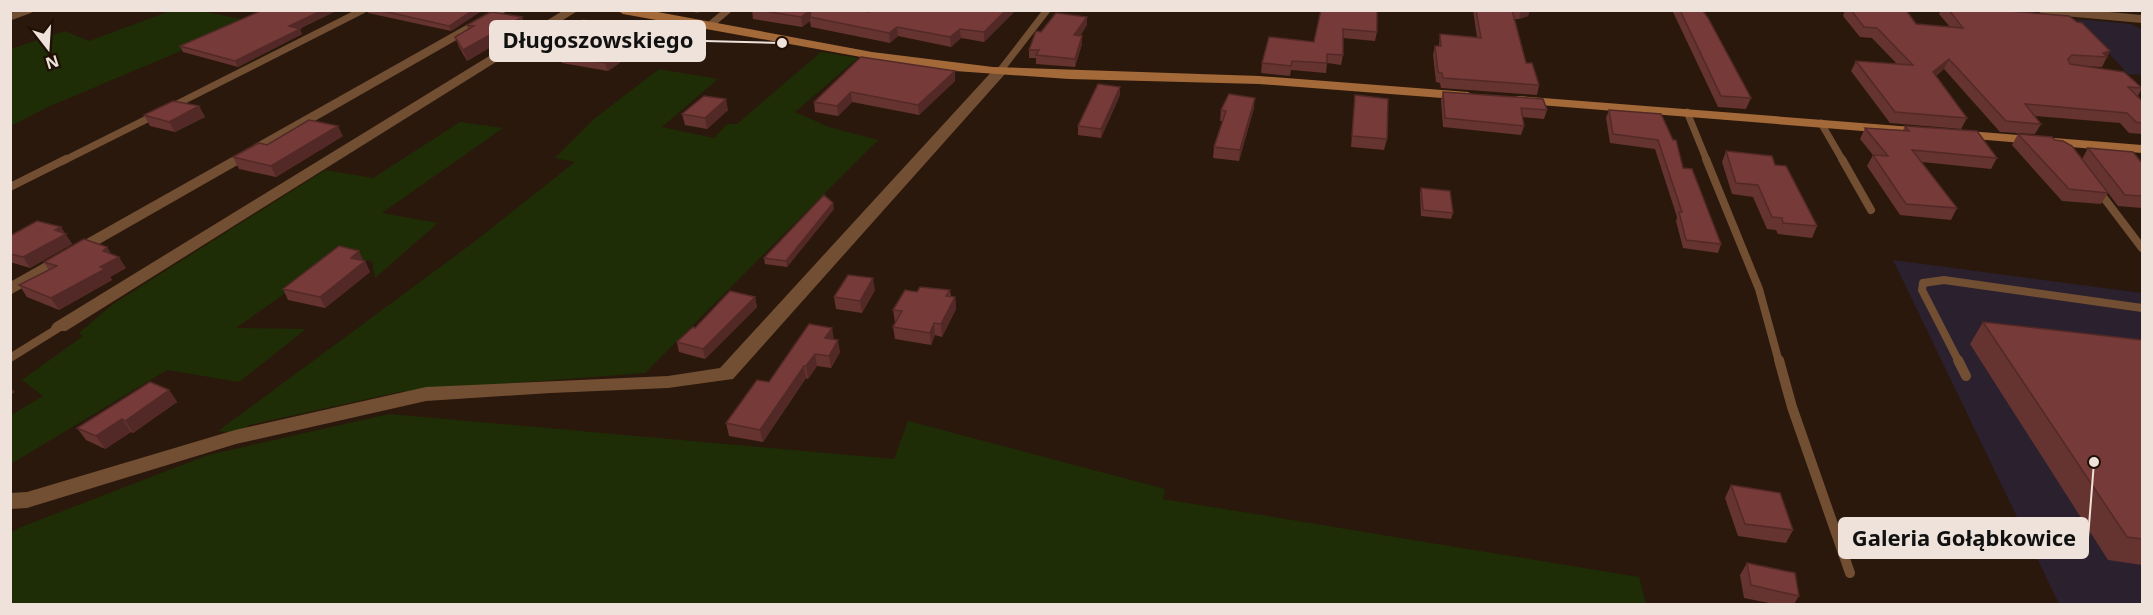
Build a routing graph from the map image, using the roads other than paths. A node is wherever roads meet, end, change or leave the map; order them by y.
1 (29, 10) edge
2 (363, 10) edge
3 (503, 10) edge
4 (573, 10) edge
5 (623, 10) edge
6 (728, 10) edge
7 (1047, 10) edge
8 (2042, 10) edge
9 (10, 17) edge
10 (2142, 19) edge
11 (710, 25) junction
12 (1000, 71) junction
13 (1485, 97) edge
14 (1509, 99) edge
15 (1687, 112) junction
16 (1821, 123) junction
17 (2142, 149) edge
18 (10, 187) edge
19 (2096, 187) edge
20 (1871, 210) dead end
21 (2142, 248) edge
22 (10, 290) edge
23 (2142, 308) edge
24 (60, 327) joint
25 (10, 358) edge
26 (1966, 376) dead end
27 (10, 501) edge
28 (1850, 573) dead end

1 - 9 lane
2 - 18 lane
3 - 22 street
4 - 24 street
5 - 11 street
6 - 11 lane
7 - 12 lane
8 - 10 street
11 - 12 street
12 - 13 street
12 - 27 street
14 - 15 street
15 - 16 street
15 - 28 lane
16 - 17 street
16 - 20 lane
19 - 21 lane
23 - 26 lane
24 - 25 lane

